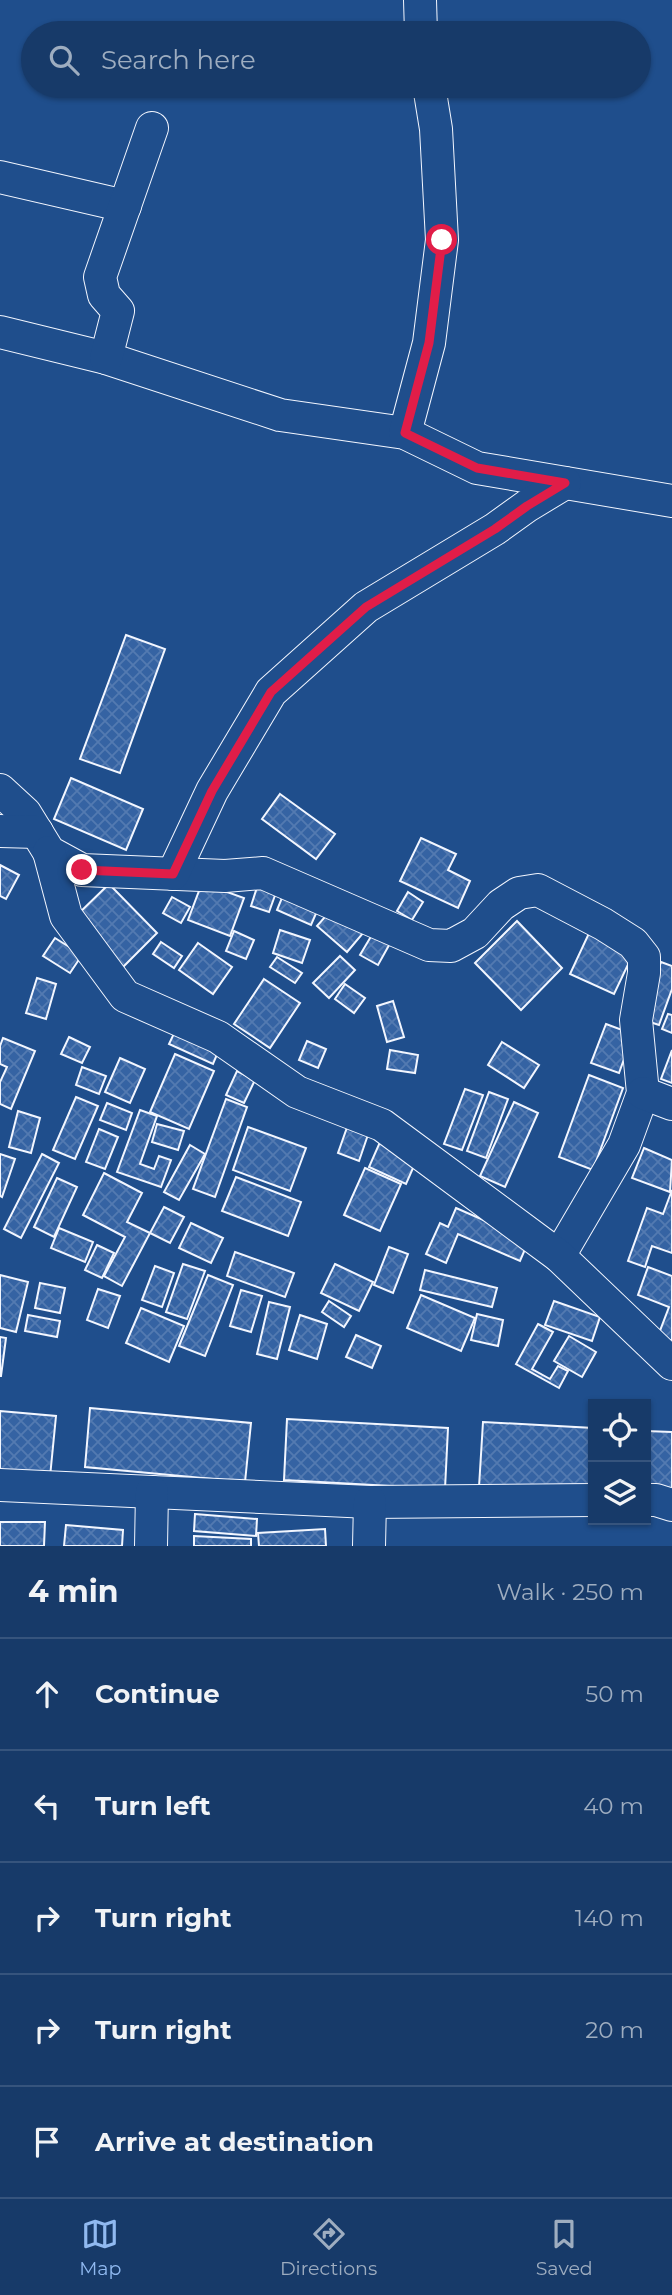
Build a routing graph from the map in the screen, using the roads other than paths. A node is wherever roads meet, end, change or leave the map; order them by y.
1 (420, 0) edge
2 (421, 21) edge
3 (431, 98) edge
4 (152, 128) dead end
5 (0, 177) edge
6 (125, 206) junction
7 (0, 332) edge
8 (106, 358) junction
9 (405, 433) junction
10 (565, 483) junction
11 (672, 500) edge
12 (0, 790) edge
13 (0, 831) edge
14 (43, 842) junction
15 (173, 874) junction
16 (658, 1099) edge
17 (559, 1256) junction
18 (672, 1364) edge
19 (0, 1485) edge
20 (152, 1492) junction
21 (588, 1500) edge
22 (651, 1500) edge
23 (370, 1502) junction
24 (672, 1504) edge
25 (151, 1546) edge
26 (369, 1546) edge

1 - 2 street
3 - 9 street
4 - 6 street
5 - 6 street
6 - 8 street
7 - 8 street
8 - 9 street
9 - 10 street
10 - 11 street
10 - 15 street
12 - 14 street
13 - 14 street
14 - 15 street
14 - 17 street
15 - 16 street
16 - 17 street
17 - 18 street
19 - 20 street
20 - 23 street
20 - 25 street
21 - 23 street
22 - 24 street
23 - 26 street

